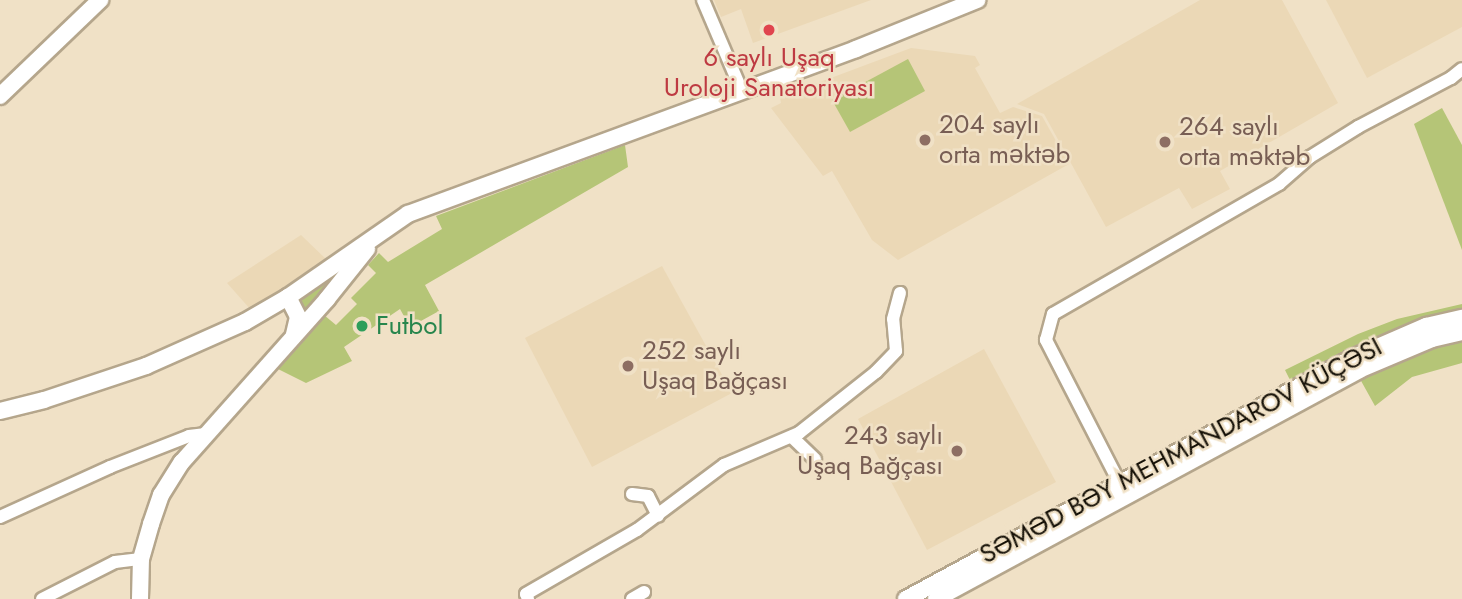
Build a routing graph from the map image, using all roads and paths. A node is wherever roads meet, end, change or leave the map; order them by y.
1 (100, 0) edge
2 (703, 0) edge
3 (977, 0) edge
4 (1462, 69) edge
5 (741, 89) junction
6 (0, 96) edge
7 (377, 236) junction
8 (900, 293) dead end
9 (288, 297) junction
10 (1462, 318) edge
11 (1462, 332) edge
12 (293, 338) junction
13 (0, 411) edge
14 (206, 433) junction
15 (792, 437) junction
16 (815, 459) dead end
17 (1119, 482) junction
18 (632, 494) dead end
19 (658, 516) junction
20 (0, 517) edge
21 (141, 559) junction
22 (42, 599) edge
23 (140, 599) edge
24 (528, 599) edge
25 (906, 599) edge
26 (936, 599) edge

1 - 6 main road
2 - 5 street
3 - 5 main road
4 - 17 street
5 - 7 main road
7 - 9 main road
7 - 12 main road
8 - 15 street
9 - 12 main road
9 - 13 main road
10 - 17 main road, SƏMƏD BƏY MEHMANDAROV KÜÇƏSI
11 - 26 main road, SƏMƏD BƏY MEHMANDAROV KÜÇƏSI
12 - 14 main road
14 - 20 street
14 - 21 main road
15 - 16 street
15 - 19 street
17 - 25 main road, SƏMƏD BƏY MEHMANDAROV KÜÇƏSI
18 - 19 street
19 - 24 street
21 - 22 street
21 - 23 main road

